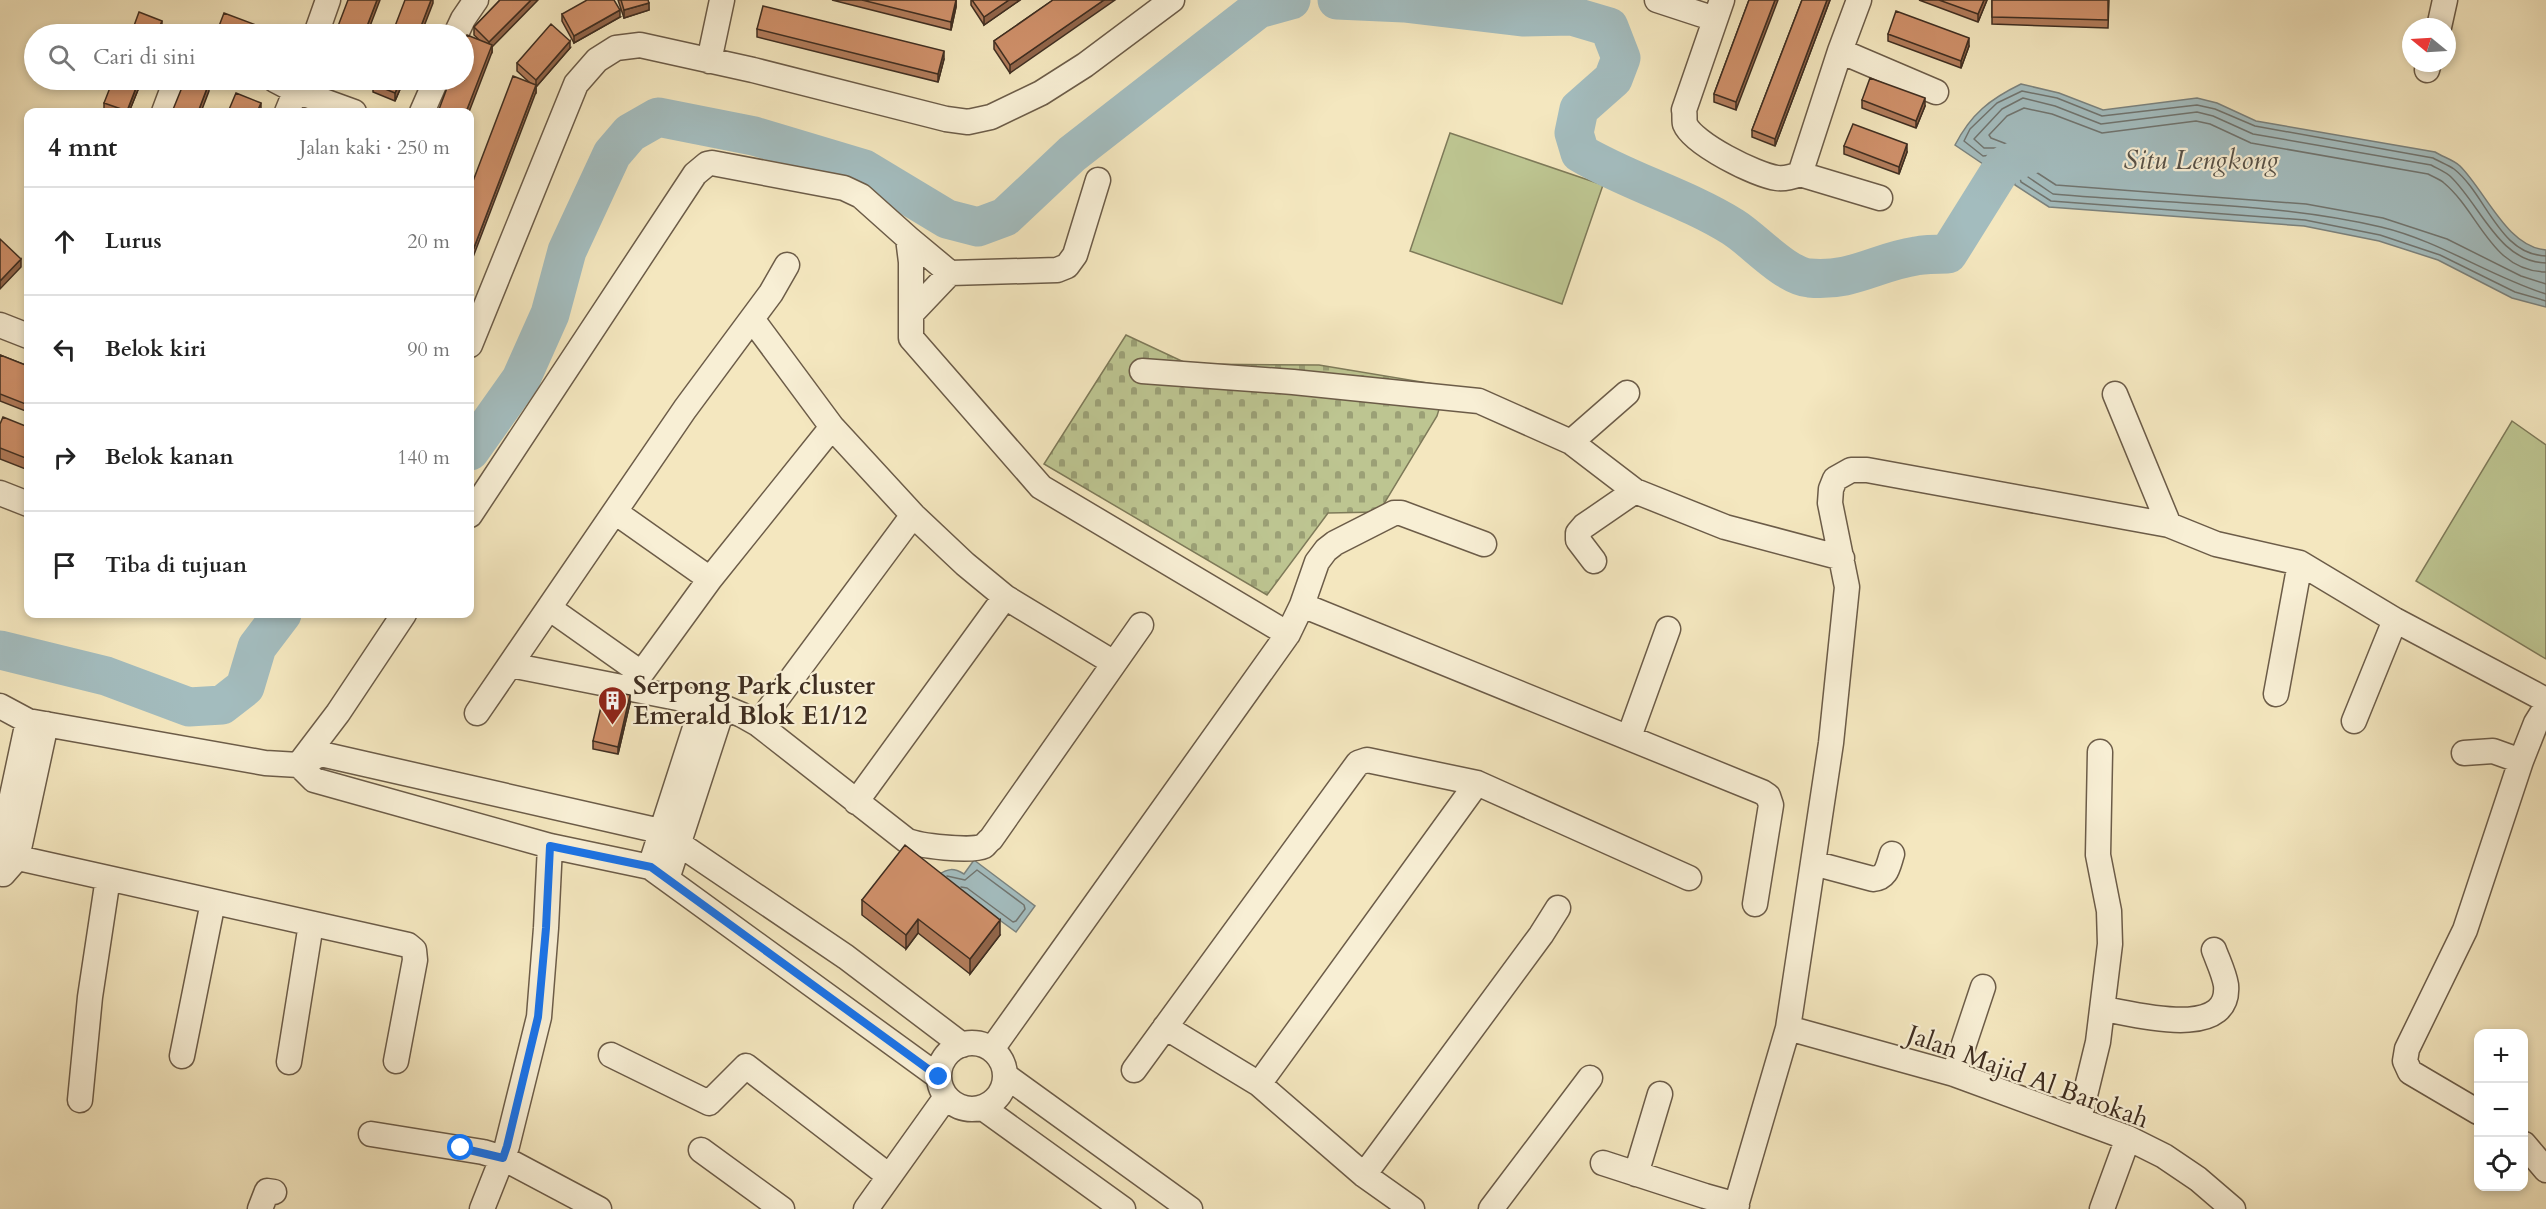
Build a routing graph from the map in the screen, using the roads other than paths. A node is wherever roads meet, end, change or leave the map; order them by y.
1 (328, 0) edge
2 (476, 0) edge
3 (722, 0) edge
4 (1172, 0) edge
5 (1657, 0) edge
6 (1859, 0) edge
7 (2445, 0) edge
8 (1719, 9) edge
9 (2441, 18) edge
10 (320, 24) edge
11 (461, 24) edge
12 (1840, 51) junction
13 (709, 61) junction
14 (172, 90) edge
15 (432, 90) edge
16 (1936, 92) dead end
17 (294, 94) edge
18 (166, 108) edge
19 (341, 108) edge
20 (424, 108) edge
21 (1800, 174) junction
22 (1098, 180) dead end
23 (1880, 198) dead end
24 (908, 238) junction
25 (787, 265) dead end
26 (950, 273) junction
27 (912, 313) junction
28 (752, 320) junction
29 (0, 325) edge
30 (24, 334) edge
31 (474, 335) edge
32 (1142, 371) dead end
33 (1627, 393) dead end
34 (2115, 394) dead end
35 (832, 427) junction
36 (1571, 442) junction
37 (1635, 491) junction
38 (0, 493) edge
39 (24, 502) edge
40 (474, 509) edge
41 (615, 512) junction
42 (913, 515) junction
43 (2169, 525) junction
44 (1484, 544) dead end
45 (1842, 558) junction
46 (1594, 561) dead end
47 (2300, 563) junction
48 (710, 579) junction
49 (1005, 597) junction
50 (1302, 605) junction
51 (549, 608) junction
52 (401, 618) edge
53 (2395, 620) junction
54 (1141, 625) dead end
55 (1668, 629) dead end
56 (1288, 634) junction
57 (1114, 663) junction
58 (510, 665) junction
59 (636, 681) junction
60 (2276, 694) dead end
61 (2546, 700) edge
62 (713, 705) junction
63 (0, 706) edge
64 (2546, 707) edge
65 (477, 713) dead end
66 (37, 722) junction
67 (2354, 722) dead end
68 (758, 724) junction
69 (1629, 737) junction
70 (2100, 752) dead end
71 (2464, 753) dead end
72 (2521, 761) junction
73 (299, 765) junction
74 (1477, 783) junction
75 (856, 802) junction
76 (670, 837) junction
77 (550, 846) junction
78 (1892, 854) dead end
79 (1812, 863) junction
80 (3, 864) edge
81 (659, 873) junction
82 (108, 878) junction
83 (1689, 878) dead end
84 (213, 902) junction
85 (1755, 904) dead end
86 (1558, 908) dead end
87 (311, 924) junction
88 (2214, 950) dead end
89 (1983, 987) dead end
90 (2104, 1009) junction
91 (1165, 1027) junction
92 (1788, 1028) junction
93 (962, 1045) junction
94 (992, 1049) junction
95 (611, 1055) dead end
96 (182, 1056) dead end
97 (396, 1061) dead end
98 (290, 1062) dead end
99 (1134, 1070) dead end
100 (1954, 1074) junction
101 (1006, 1076) junction
102 (1590, 1078) dead end
103 (1259, 1084) junction
104 (943, 1087) junction
105 (1660, 1094) dead end
106 (80, 1100) dead end
107 (983, 1108) junction
108 (2474, 1110) edge
109 (2079, 1120) junction
110 (371, 1134) dead end
111 (2128, 1138) junction
112 (700, 1150) dead end
113 (2528, 1150) edge
114 (503, 1158) junction
115 (1603, 1163) dead end
116 (2546, 1170) edge
117 (1364, 1174) junction
118 (1636, 1174) junction
119 (889, 1176) junction
120 (1406, 1207) edge
121 (1736, 1207) edge
122 (482, 1209) edge
123 (599, 1209) edge
124 (782, 1209) edge
125 (866, 1209) edge
126 (1124, 1209) edge
127 (1190, 1209) edge
128 (1491, 1209) edge
129 (2102, 1209) edge
130 (2233, 1209) edge

1 - 10 street
2 - 11 street
3 - 13 street
4 - 13 street
5 - 8 street
6 - 12 street
7 - 9 street
8 - 21 street
12 - 16 street
12 - 21 street
13 - 31 street
14 - 18 street
15 - 20 street
17 - 19 street
21 - 23 street
22 - 26 street
24 - 26 street
24 - 27 street
24 - 40 street
25 - 28 street
26 - 27 street
27 - 56 street
28 - 35 street
28 - 41 street
29 - 30 street
32 - 36 street
33 - 36 street
34 - 43 street
35 - 42 street
35 - 48 street
36 - 37 street
37 - 45 street
37 - 46 street
38 - 39 street
41 - 48 street
41 - 51 street
42 - 49 street
42 - 68 street
43 - 45 street
43 - 47 street
44 - 50 street
45 - 79 street
47 - 53 street
47 - 60 street
48 - 59 street
49 - 57 street
49 - 75 street
50 - 56 street
50 - 69 street
51 - 58 street
51 - 59 street
52 - 73 street
53 - 61 street
53 - 67 street
54 - 57 street
55 - 69 street
56 - 94 street
57 - 75 street
58 - 59 street
58 - 65 street
59 - 62 street
62 - 68 street
62 - 76 street
63 - 66 street
64 - 72 street
66 - 73 street
66 - 80 street
68 - 75 street
69 - 85 street
70 - 90 street
71 - 72 street
72 - 108 street
73 - 76 street
73 - 77 street
74 - 83 street
74 - 91 street
74 - 103 street
76 - 81 street
76 - 93 street
77 - 81 street
77 - 114 street
78 - 79 street
79 - 92 street
80 - 82 street
81 - 104 street
82 - 84 street
82 - 106 street
84 - 87 street
84 - 96 street
86 - 117 street
87 - 97 street
87 - 98 street
88 - 90 street
89 - 100 street
90 - 109 street
91 - 99 street
91 - 103 street
92 - 100 street, Jalan Majid Al Barokah
92 - 121 street
93 - 94 street
93 - 104 street
94 - 101 street
95 - 119 street
100 - 109 street, Jalan Majid Al Barokah
101 - 107 street
101 - 127 street
102 - 128 street
103 - 117 street
104 - 107 street
104 - 119 street
105 - 118 street
107 - 126 street
109 - 111 street, Jalan Majid Al Barokah
110 - 114 street
111 - 129 street
111 - 130 street, Jalan Majid Al Barokah
112 - 124 street
113 - 116 street
114 - 122 street
114 - 123 street
115 - 118 street
117 - 120 street
118 - 121 street
119 - 125 street

